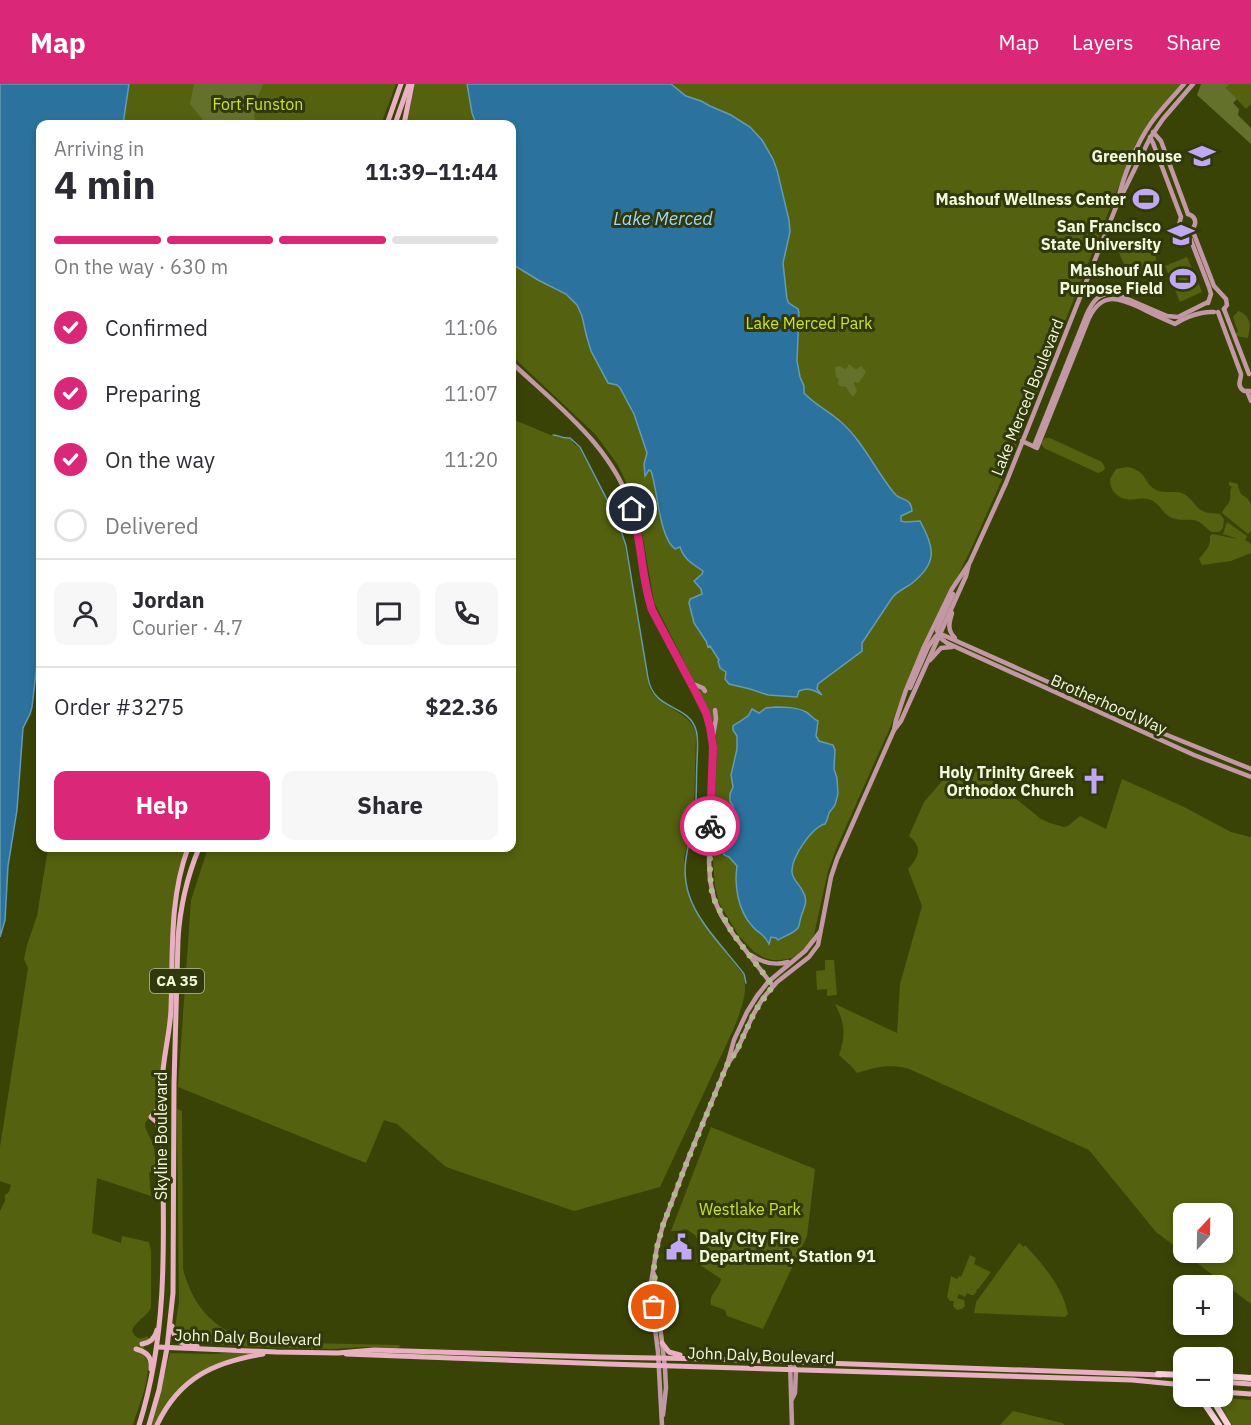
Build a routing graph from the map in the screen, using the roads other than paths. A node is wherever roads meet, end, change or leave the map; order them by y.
1 (401, 84) edge
2 (410, 84) edge
3 (1184, 84) edge
4 (1193, 84) edge
5 (388, 120) edge
6 (396, 120) edge
7 (405, 120) edge
8 (1161, 122) junction
9 (1149, 135) junction
10 (1161, 141) junction
11 (1139, 158) junction
12 (1161, 162) junction
13 (1116, 207) junction
14 (1188, 214) junction
15 (1181, 217) junction
16 (1190, 230) junction
17 (1221, 295) junction
18 (1120, 297) junction
19 (1209, 300) junction
20 (1224, 309) junction
21 (1216, 312) junction
22 (1243, 358) junction
23 (1251, 366) edge
24 (516, 367) edge
25 (1250, 374) edge
26 (1241, 377) junction
27 (1249, 391) edge
28 (1251, 401) edge
29 (1028, 427) junction
30 (1041, 433) junction
31 (1022, 441) junction
32 (970, 562) junction
33 (958, 580) junction
34 (957, 594) junction
35 (939, 635) junction
36 (962, 642) junction
37 (959, 650) junction
38 (925, 667) junction
39 (691, 683) junction
40 (705, 691) dead end
41 (716, 710) dead end
42 (896, 720) junction
43 (894, 730) junction
44 (712, 741) junction
45 (1251, 769) edge
46 (1251, 777) edge
47 (187, 852) edge
48 (198, 852) edge
49 (820, 932) junction
50 (743, 948) junction
51 (796, 958) junction
52 (768, 982) junction
53 (773, 986) junction
54 (727, 1065) junction
55 (174, 1084) junction
56 (162, 1086) junction
57 (162, 1116) junction
58 (162, 1140) junction
59 (174, 1151) junction
60 (654, 1268) junction
61 (656, 1293) junction
62 (162, 1304) junction
63 (173, 1304) junction
64 (651, 1305) junction
65 (658, 1311) junction
66 (662, 1342) junction
67 (142, 1344) dead end
68 (157, 1347) junction
69 (167, 1348) junction
70 (136, 1349) dead end
71 (216, 1350) junction
72 (276, 1352) junction
73 (338, 1353) junction
74 (661, 1358) junction
75 (714, 1359) junction
76 (790, 1362) junction
77 (662, 1365) junction
78 (793, 1370) junction
79 (1158, 1374) joint
80 (1173, 1375) edge
81 (1233, 1377) edge
82 (1251, 1378) edge
83 (1233, 1383) edge
84 (1173, 1384) edge
85 (1251, 1384) edge
86 (148, 1390) junction
87 (1233, 1393) edge
88 (1251, 1394) edge
89 (1207, 1407) edge
90 (1217, 1407) edge
91 (662, 1422) edge
92 (139, 1425) edge
93 (149, 1425) edge
94 (157, 1425) edge
95 (792, 1425) edge
96 (1219, 1425) edge
97 (1228, 1425) edge

1 - 5 main road
2 - 6 main road
2 - 7 main road
3 - 9 main road
4 - 8 main road, Lake Merced Boulevard
8 - 9 main road, Lake Merced Boulevard
8 - 10 main road
9 - 10 main road
9 - 11 main road, Lake Merced Boulevard
9 - 12 main road
9 - 13 main road, Lake Merced Boulevard
10 - 14 main road
11 - 12 main road
11 - 13 main road, Lake Merced Boulevard
12 - 15 main road
13 - 29 main road, Lake Merced Boulevard
14 - 15 main road
14 - 16 main road
15 - 16 main road
16 - 17 main road
16 - 19 main road
17 - 19 main road
17 - 20 main road
18 - 19 main road
18 - 21 main road
18 - 30 main road
19 - 21 main road
20 - 21 main road
20 - 22 main road
21 - 26 main road
22 - 23 main road
22 - 25 main road
24 - 39 main road
25 - 26 main road
26 - 27 main road
27 - 28 main road
29 - 30 main road
29 - 31 main road, Lake Merced Boulevard
30 - 31 main road
31 - 32 main road, Lake Merced Boulevard
32 - 33 main road, Lake Merced Boulevard
32 - 34 main road, Lake Merced Boulevard
33 - 35 main road
33 - 42 main road, Lake Merced Boulevard
34 - 35 main road, Lake Merced Boulevard
34 - 36 main road
35 - 36 main road, Brotherhood Way
35 - 37 main road, Brotherhood Way
35 - 38 main road, Lake Merced Boulevard
35 - 42 main road
36 - 45 main road, Brotherhood Way
37 - 38 main road
37 - 46 main road, Brotherhood Way
38 - 43 main road, Lake Merced Boulevard
39 - 40 main road
39 - 44 main road
41 - 44 main road
42 - 43 main road, Lake Merced Boulevard
43 - 49 main road, Lake Merced Boulevard
44 - 50 main road
47 - 56 main road, Skyline Boulevard / CA 35
48 - 55 main road, Skyline Boulevard / CA 35
49 - 51 main road, Lake Merced Boulevard
49 - 53 main road, Lake Merced Boulevard
50 - 51 main road
50 - 52 main road
51 - 52 main road, Lake Merced Boulevard
52 - 53 main road
52 - 54 main road, Lake Merced Boulevard
53 - 54 main road, Lake Merced Boulevard
54 - 60 main road, Lake Merced Boulevard
55 - 57 main road
55 - 59 main road, Skyline Boulevard / CA 35
56 - 57 main road, Skyline Boulevard / CA 35
56 - 58 main road
57 - 58 main road, Skyline Boulevard / CA 35
57 - 59 main road
58 - 62 main road, Skyline Boulevard / CA 35
59 - 63 main road, Skyline Boulevard / CA 35
60 - 61 main road, Lake Merced Boulevard
60 - 64 main road, Lake Merced Boulevard
61 - 64 main road
61 - 65 main road, Lake Merced Boulevard
62 - 67 main road
62 - 68 main road, Skyline Boulevard / CA 35
63 - 69 main road, Skyline Boulevard / CA 35
63 - 71 main road
64 - 65 main road
64 - 74 main road, Lake Merced Boulevard
65 - 66 main road, Lake Merced Boulevard
66 - 74 main road, Lake Merced Boulevard
66 - 75 main road
68 - 69 main road, John Daly Boulevard
68 - 86 main road, Skyline Boulevard / CA 35
69 - 71 main road, John Daly Boulevard
69 - 93 main road, Skyline Boulevard / CA 35
70 - 86 main road
71 - 72 main road, John Daly Boulevard
72 - 73 main road, John Daly Boulevard
72 - 94 main road
73 - 74 main road, John Daly Boulevard
73 - 77 main road, John Daly Boulevard
74 - 75 main road, John Daly Boulevard
74 - 77 main road, Lake Merced Boulevard
75 - 76 main road, John Daly Boulevard
76 - 78 main road
76 - 79 main road, John Daly Boulevard
77 - 78 main road, John Daly Boulevard
77 - 91 main road, Lake Merced Boulevard
78 - 84 main road, John Daly Boulevard
78 - 95 main road
79 - 80 highway
81 - 82 highway
83 - 85 main road
86 - 92 main road, Skyline Boulevard / CA 35
87 - 88 main road
89 - 96 highway
90 - 97 highway

